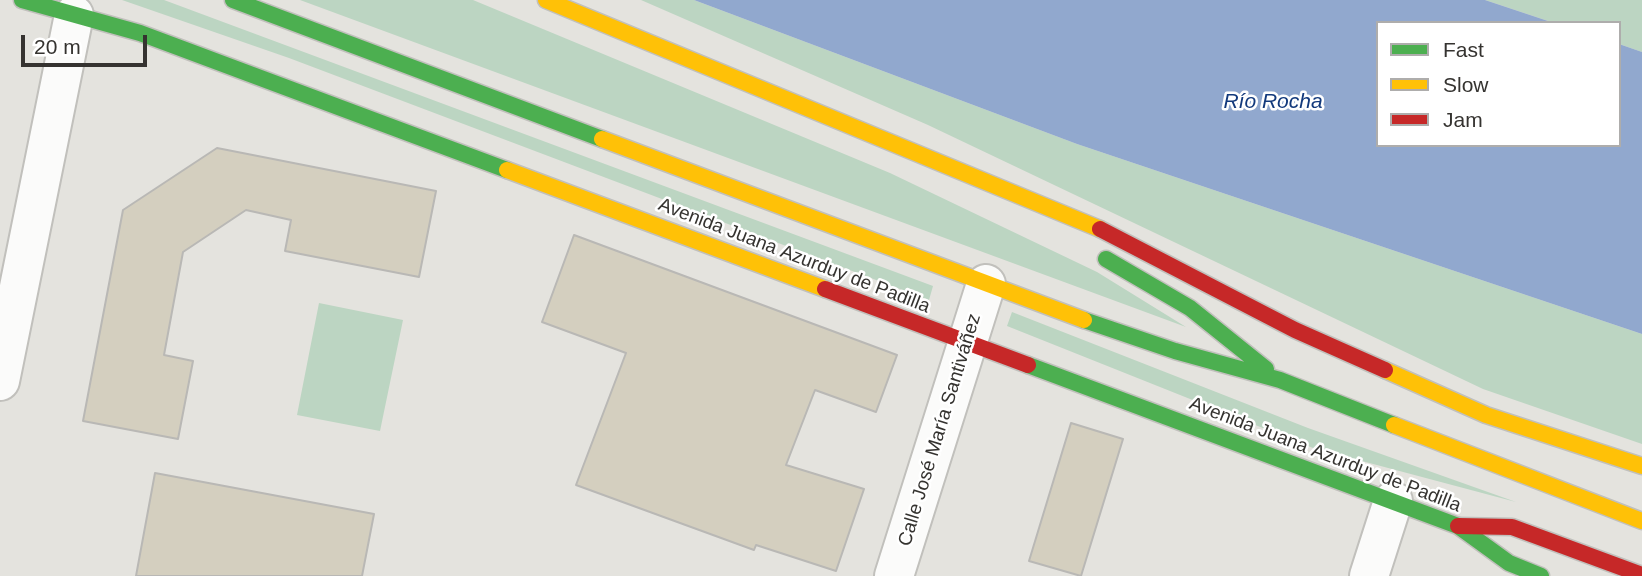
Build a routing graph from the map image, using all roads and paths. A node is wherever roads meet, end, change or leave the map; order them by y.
1 (22, 0) edge
2 (233, 0) edge
3 (546, 0) edge
4 (74, 15) junction
5 (871, 136) junction
6 (1018, 213) dead end
7 (1091, 251) dead end
8 (986, 284) junction
9 (968, 343) junction
10 (1280, 380) junction
11 (0, 381) edge
12 (1642, 466) edge
13 (1393, 501) junction
14 (1642, 522) edge
15 (1458, 526) junction
16 (1642, 575) edge
17 (894, 576) edge
18 (1369, 576) edge
19 (1541, 576) edge

1 - 4 main road, Avenida Juana Azurduy de Padilla
2 - 8 main road
3 - 5 main road
4 - 9 main road, Avenida Juana Azurduy de Padilla
4 - 11 street
5 - 6 main road
5 - 12 main road
7 - 10 main road
8 - 9 street, Calle José María Santiváñez
8 - 10 main road
9 - 13 main road, Avenida Juana Azurduy de Padilla
9 - 17 street, Calle José María Santiváñez
10 - 14 main road
13 - 15 main road, Avenida Juana Azurduy de Padilla
13 - 18 street
15 - 16 main road
15 - 19 main road, Avenida Juana Azurduy de Padilla

